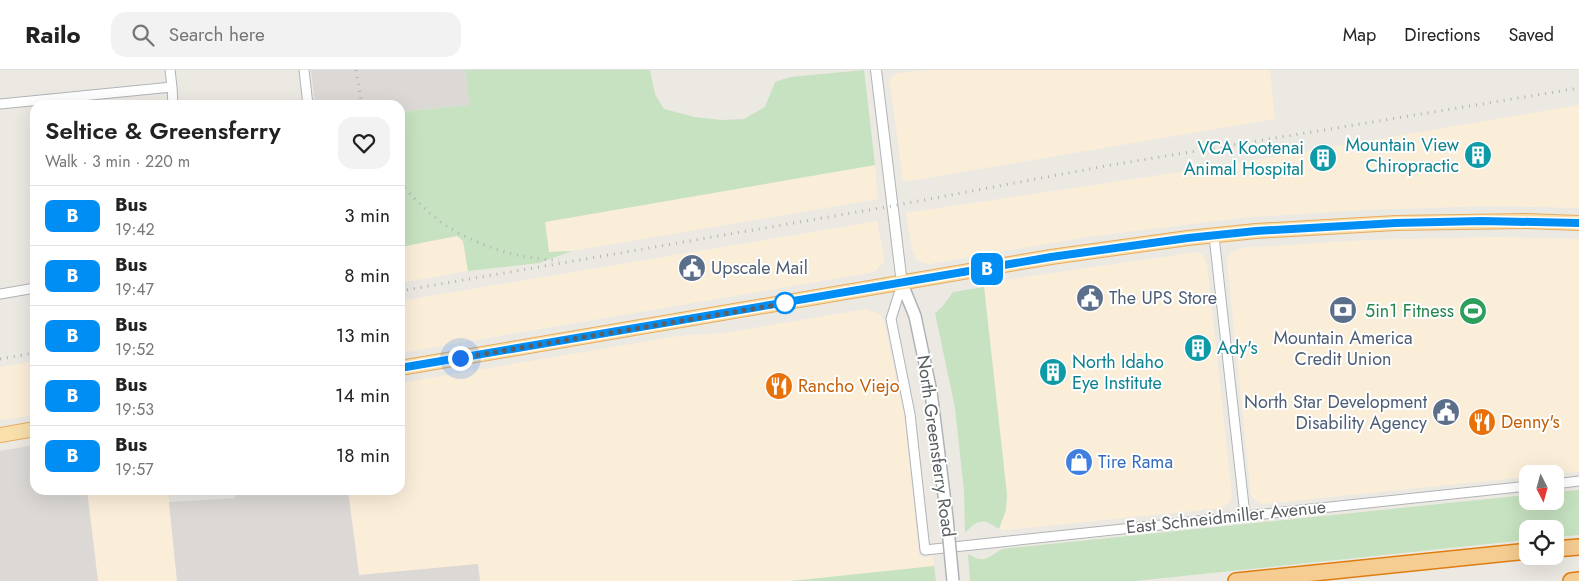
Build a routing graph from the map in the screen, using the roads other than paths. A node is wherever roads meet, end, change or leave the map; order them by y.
1 (170, 70) edge
2 (304, 70) edge
3 (876, 70) edge
4 (172, 88) junction
5 (43, 100) edge
6 (173, 100) edge
7 (307, 100) edge
8 (30, 101) edge
9 (0, 104) edge
10 (1579, 223) edge
11 (1214, 236) junction
12 (902, 284) junction
13 (30, 289) edge
14 (0, 294) edge
15 (405, 367) edge
16 (30, 430) edge
17 (0, 435) edge
18 (1579, 481) edge
19 (1564, 483) edge
20 (1519, 487) edge
21 (1245, 515) junction
22 (1579, 547) edge
23 (1564, 548) edge
24 (925, 550) joint
25 (1519, 553) edge
26 (1579, 580) edge
27 (953, 581) edge
28 (1236, 581) edge
29 (1571, 581) edge

1 - 4 street
2 - 7 street
3 - 12 street, North Greensferry Road
4 - 5 street
4 - 6 street
8 - 9 street
10 - 11 main road
11 - 12 main road
11 - 21 street
12 - 15 main road
12 - 24 street, North Greensferry Road
12 - 27 main road, North Greensferry Road, bridge
13 - 14 street
16 - 17 main road
18 - 19 street
20 - 21 street, East Schneidmiller Avenue
21 - 24 street, East Schneidmiller Avenue
22 - 23 highway
25 - 28 highway
26 - 29 highway

